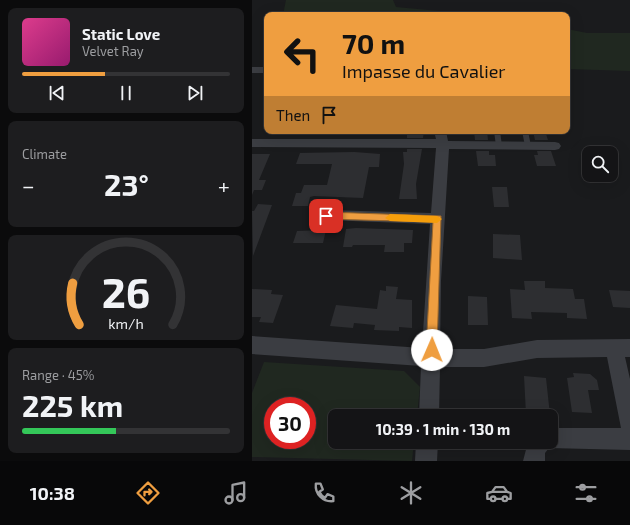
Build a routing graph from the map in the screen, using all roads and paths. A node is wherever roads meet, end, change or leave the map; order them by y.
1 (252, 70) edge
2 (264, 70) edge
3 (497, 134) edge
4 (526, 134) edge
5 (442, 138) edge
6 (252, 143) edge
7 (499, 146) junction
8 (528, 146) junction
9 (555, 146) dead end
10 (326, 216) dead end
11 (437, 218) junction
12 (252, 345) edge
13 (622, 348) edge
14 (432, 358) junction
15 (429, 409) edge
16 (630, 425) edge
17 (558, 438) edge
18 (630, 439) edge
19 (427, 449) edge
20 (536, 449) edge
21 (426, 461) edge
22 (534, 461) edge

1 - 2 street
3 - 7 lane
4 - 8 lane
5 - 6 street
5 - 7 street
5 - 11 street
7 - 8 street
8 - 9 street
10 - 11 street
11 - 14 street
12 - 14 street
13 - 14 street
13 - 16 street
14 - 15 street
17 - 18 street
19 - 21 street
20 - 22 street

